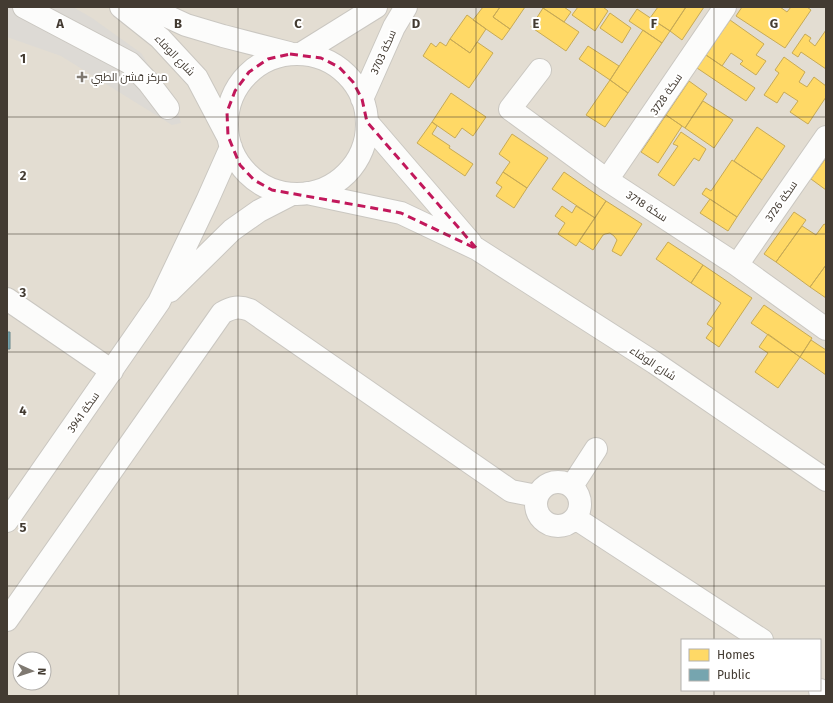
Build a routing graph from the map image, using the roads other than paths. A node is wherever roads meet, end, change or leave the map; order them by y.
1 (24, 7) edge
2 (121, 7) edge
3 (148, 7) edge
4 (376, 7) edge
5 (406, 7) edge
6 (725, 7) edge
7 (296, 53) junction
8 (540, 70) dead end
9 (362, 99) junction
10 (168, 108) dead end
11 (367, 122) junction
12 (826, 137) edge
13 (229, 141) junction
14 (607, 180) junction
15 (300, 194) junction
16 (477, 250) junction
17 (737, 265) junction
18 (7, 299) edge
19 (159, 302) junction
20 (826, 329) edge
21 (112, 371) junction
22 (596, 449) dead end
23 (826, 480) edge
24 (572, 486) junction
25 (537, 496) junction
26 (575, 518) junction
27 (7, 521) edge
28 (7, 620) edge
29 (760, 639) edge

1 - 10 street
2 - 13 street, شارع الوفاء
3 - 7 street, شارع الوفاء
4 - 7 street
5 - 9 street, سكة 3703
6 - 14 street, سكة 3728
7 - 9 street
7 - 13 street
8 - 14 street, سكة 3718
9 - 11 street
11 - 15 street
11 - 16 street
12 - 17 street, سكة 3726
13 - 15 street
13 - 19 street, سكة 3941
14 - 17 street, سكة 3718
15 - 16 street
15 - 19 street, سكة 3941
16 - 23 street, شارع الوفاء
17 - 20 street, سكة 3718
18 - 21 street
19 - 21 street, سكة 3941
21 - 27 street, سكة 3941
22 - 24 street
24 - 25 street
24 - 26 street
25 - 26 street
25 - 28 street
26 - 29 street

